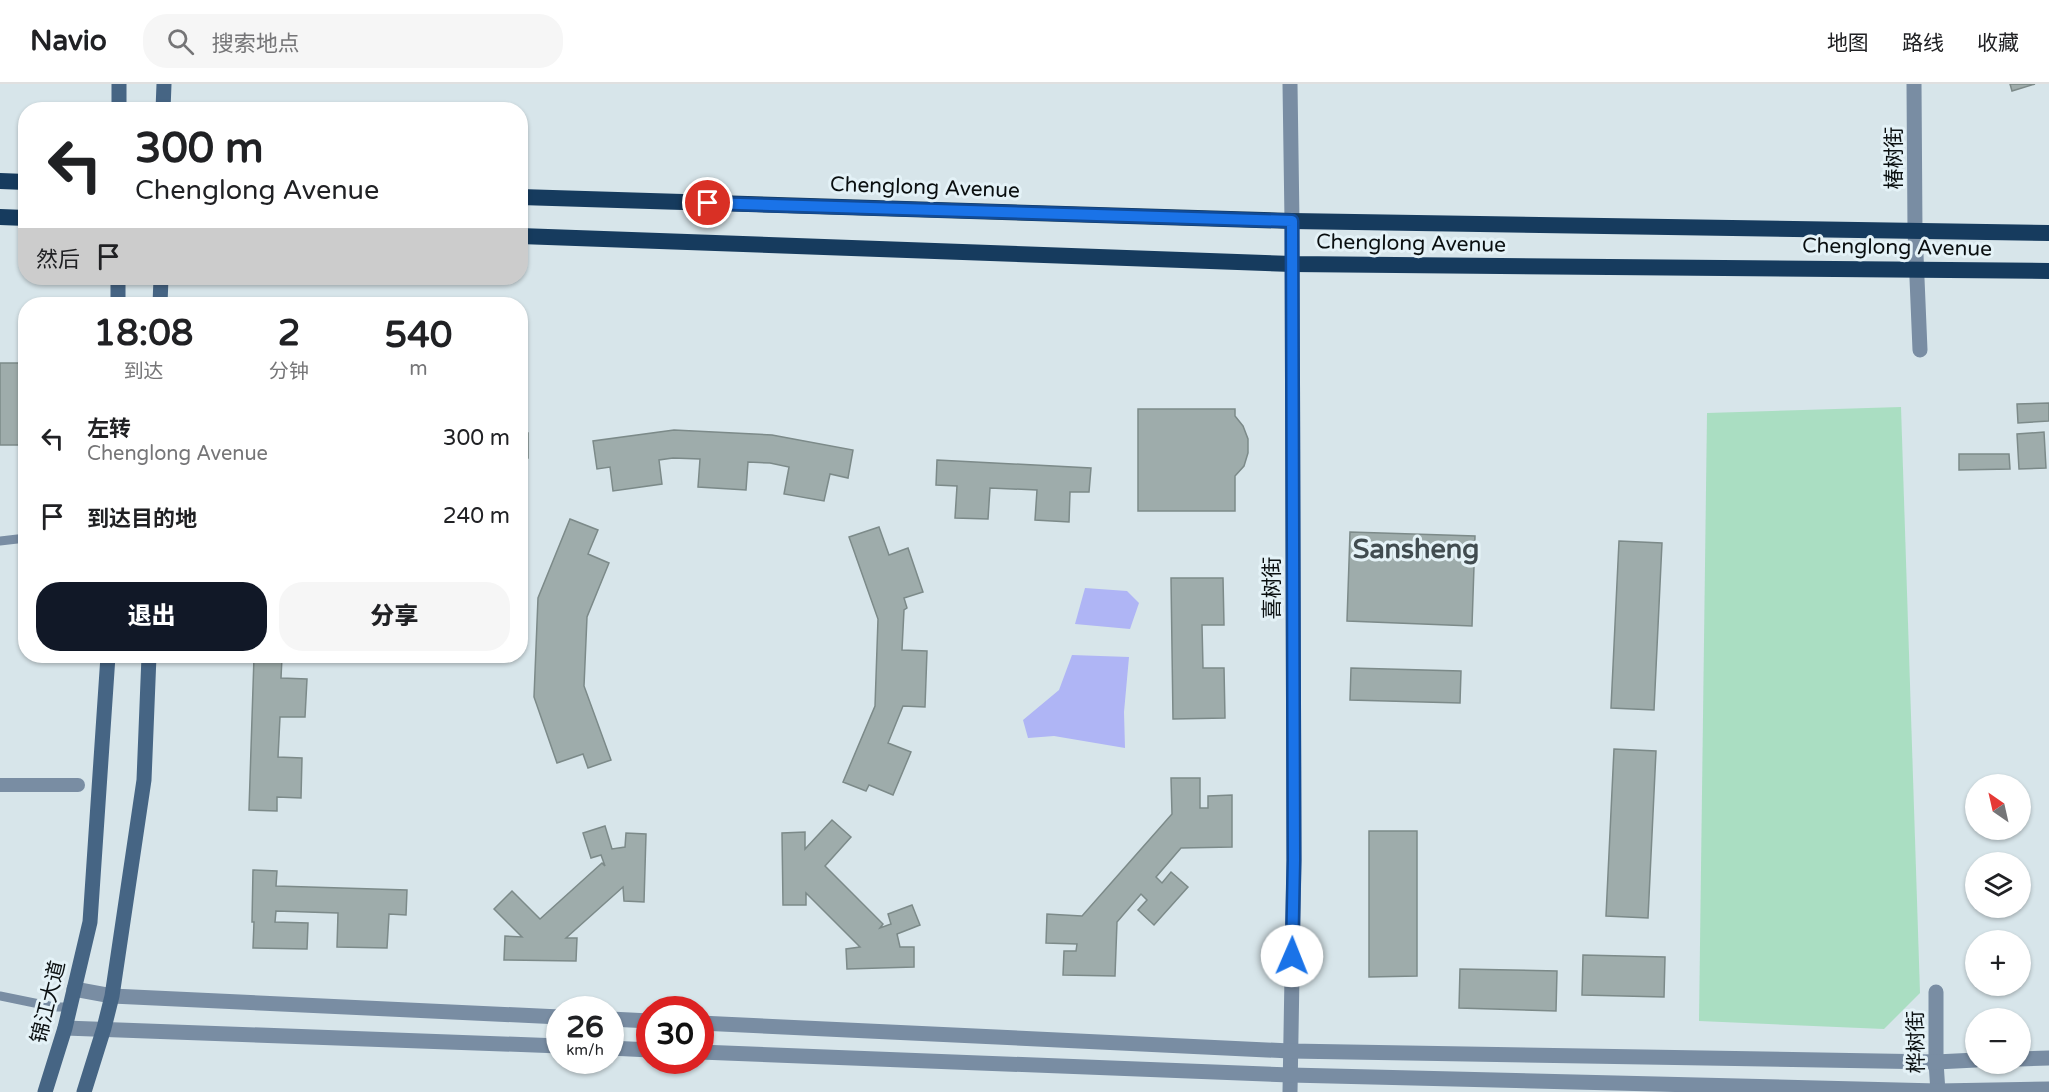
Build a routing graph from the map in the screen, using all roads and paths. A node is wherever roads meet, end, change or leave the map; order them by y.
1 (120, 84) edge
2 (164, 84) edge
3 (1290, 84) edge
4 (1914, 84) edge
5 (119, 102) edge
6 (163, 102) edge
7 (0, 181) edge
8 (18, 182) edge
9 (528, 197) edge
10 (0, 217) edge
11 (18, 218) edge
12 (1292, 221) junction
13 (1915, 231) junction
14 (2049, 233) edge
15 (528, 236) edge
16 (1292, 264) junction
17 (1918, 270) junction
18 (2049, 271) edge
19 (1920, 350) dead end
20 (18, 539) edge
21 (0, 541) edge
22 (108, 663) edge
23 (149, 663) edge
24 (0, 785) edge
25 (78, 785) dead end
26 (74, 989) junction
27 (1936, 992) dead end
28 (0, 996) edge
29 (112, 996) junction
30 (70, 1007) junction
31 (546, 1016) edge
32 (714, 1024) edge
33 (65, 1028) junction
34 (104, 1028) junction
35 (546, 1045) edge
36 (1290, 1051) junction
37 (714, 1053) edge
38 (2049, 1058) edge
39 (2031, 1059) edge
40 (1965, 1061) edge
41 (1936, 1062) junction
42 (1290, 1076) junction
43 (2049, 1089) edge
44 (45, 1092) edge
45 (84, 1092) edge
46 (1290, 1092) edge
47 (1938, 1092) edge

1 - 5 main road
2 - 6 main road
3 - 12 street, 喜树街
4 - 13 street, 椿树街
7 - 8 highway
9 - 12 highway, Chenglong Avenue
10 - 11 highway
12 - 13 highway, Chenglong Avenue
12 - 16 street, 喜树街
13 - 14 highway, Chenglong Avenue
13 - 17 street
15 - 16 highway, Chenglong Avenue
16 - 17 highway, Chenglong Avenue
16 - 36 street, 喜树街
17 - 18 highway, Chenglong Avenue
17 - 19 street
20 - 21 lane
22 - 26 main road, 锦江大道
23 - 29 main road
24 - 25 street
26 - 29 street
26 - 30 main road, 锦江大道
27 - 41 street, 桦树街
28 - 30 lane
29 - 31 street
29 - 34 main road
30 - 33 main road, 锦江大道
32 - 36 street
33 - 34 street
33 - 44 main road, 锦江大道
34 - 35 street
34 - 45 main road
36 - 41 street
36 - 42 street, 喜树街
37 - 42 street
38 - 39 street
40 - 41 street
41 - 47 street, 桦树街
42 - 46 street, 喜树街
42 - 47 street
43 - 47 street

